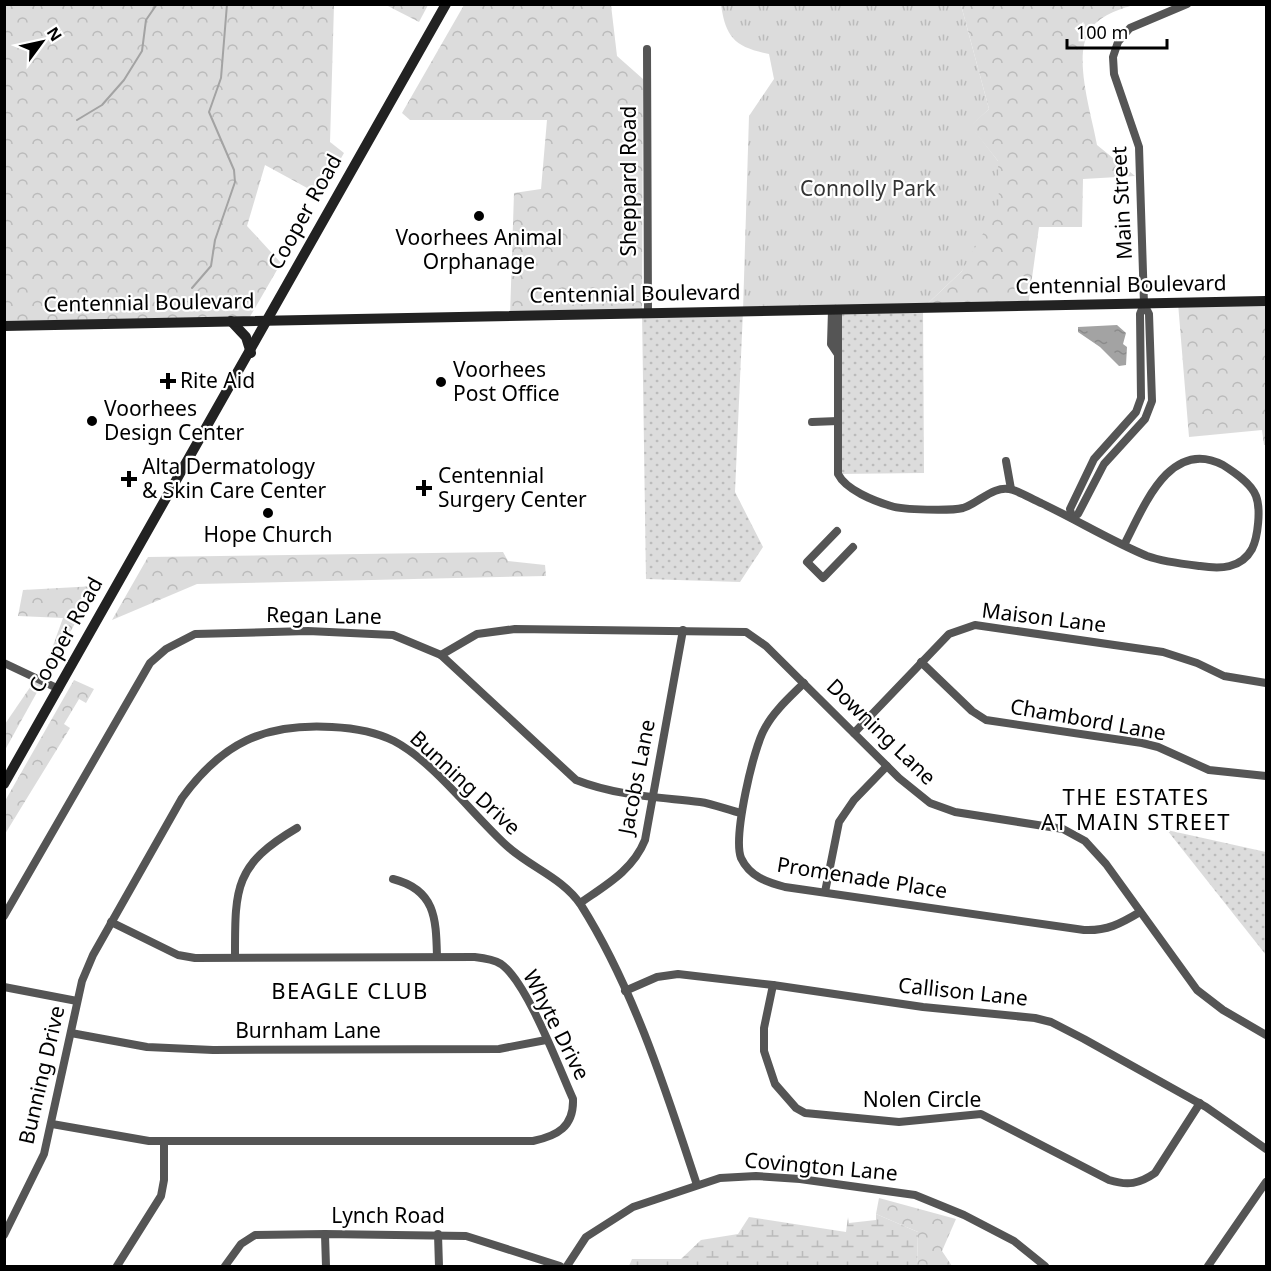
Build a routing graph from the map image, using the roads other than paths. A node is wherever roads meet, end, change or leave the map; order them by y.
1 (447, 4) edge
2 (1187, 4) edge
3 (647, 49) dead end
4 (1266, 301) edge
5 (1144, 304) junction
6 (835, 310) junction
7 (648, 313) junction
8 (231, 321) junction
9 (266, 321) junction
10 (4, 326) edge
11 (251, 353) junction
12 (838, 421) junction
13 (812, 422) dead end
14 (1006, 461) dead end
15 (1011, 489) junction
16 (1072, 518) junction
17 (837, 531) dead end
18 (1124, 545) junction
19 (853, 547) dead end
20 (683, 630) junction
21 (441, 655) junction
22 (921, 662) junction
23 (4, 663) edge
24 (804, 683) junction
25 (1266, 683) edge
26 (59, 689) junction
27 (854, 733) junction
28 (887, 766) junction
29 (1266, 776) edge
30 (4, 784) edge
31 (652, 798) junction
32 (741, 813) junction
33 (297, 828) dead end
34 (393, 879) dead end
35 (825, 892) junction
36 (580, 903) junction
37 (1140, 912) junction
38 (4, 916) edge
39 (111, 922) junction
40 (235, 957) junction
41 (437, 957) junction
42 (773, 985) junction
43 (4, 987) edge
44 (625, 991) junction
45 (77, 1001) junction
46 (71, 1033) junction
47 (1266, 1035) edge
48 (546, 1040) junction
49 (1200, 1103) junction
50 (52, 1124) junction
51 (164, 1142) junction
52 (1266, 1149) edge
53 (1266, 1182) edge
54 (697, 1185) junction
55 (325, 1234) junction
56 (438, 1234) junction
57 (4, 1235) edge
58 (117, 1266) edge
59 (225, 1266) edge
60 (326, 1266) edge
61 (439, 1266) edge
62 (560, 1266) edge
63 (567, 1266) edge
64 (1045, 1266) edge
65 (1208, 1266) edge

1 - 9 main road, Cooper Road
2 - 5 street, Main Street
3 - 7 street, Sheppard Road
4 - 5 main road, Centennial Boulevard
5 - 6 main road, Centennial Boulevard
5 - 16 street, Main Street
6 - 7 main road, Centennial Boulevard
6 - 12 street
7 - 9 main road, Centennial Boulevard
8 - 9 main road, Centennial Boulevard
8 - 10 main road, Centennial Boulevard
8 - 11 main road
9 - 11 main road, Cooper Road
11 - 26 main road, Cooper Road
12 - 13 street
12 - 15 street
14 - 15 street
15 - 16 street
16 - 18 street
17 - 19 street
18 - 18 street
20 - 21 street, Downing Lane
20 - 24 street, Downing Lane
20 - 31 street, Jacobs Lane
21 - 31 street, Regan Lane
21 - 38 street, Regan Lane
22 - 25 street, Maison Lane
22 - 27 street, Maison Lane
22 - 29 street, Chambord Lane
23 - 26 street
24 - 27 street, Downing Lane
24 - 32 street, Promenade Place
26 - 30 main road, Cooper Road
27 - 28 street, Downing Lane
28 - 35 street
28 - 37 street, Downing Lane
31 - 32 street, Regan Lane
31 - 36 street, Jacobs Lane
32 - 35 street, Promenade Place
33 - 40 street
34 - 41 street
35 - 37 street, Promenade Place
36 - 39 street, Bunning Drive
36 - 44 street, Bunning Drive
37 - 47 street, Downing Lane
39 - 40 street, Whyte Drive
39 - 45 street, Bunning Drive
40 - 41 street, Whyte Drive
41 - 48 street, Whyte Drive
42 - 44 street, Callison Lane
42 - 49 street, Callison Lane
42 - 49 street, Nolen Circle
43 - 45 street
44 - 54 street, Bunning Drive
45 - 46 street, Bunning Drive
46 - 48 street, Burnham Lane
46 - 50 street, Bunning Drive
48 - 51 street, Whyte Drive
49 - 52 street, Callison Lane
50 - 51 street, Whyte Drive
50 - 57 street, Bunning Drive
51 - 58 street
53 - 65 street
54 - 63 street, Covington Lane
54 - 64 street, Covington Lane
55 - 56 street, Lynch Road
55 - 59 street, Lynch Road
55 - 60 street
56 - 61 street
56 - 62 street, Lynch Road

